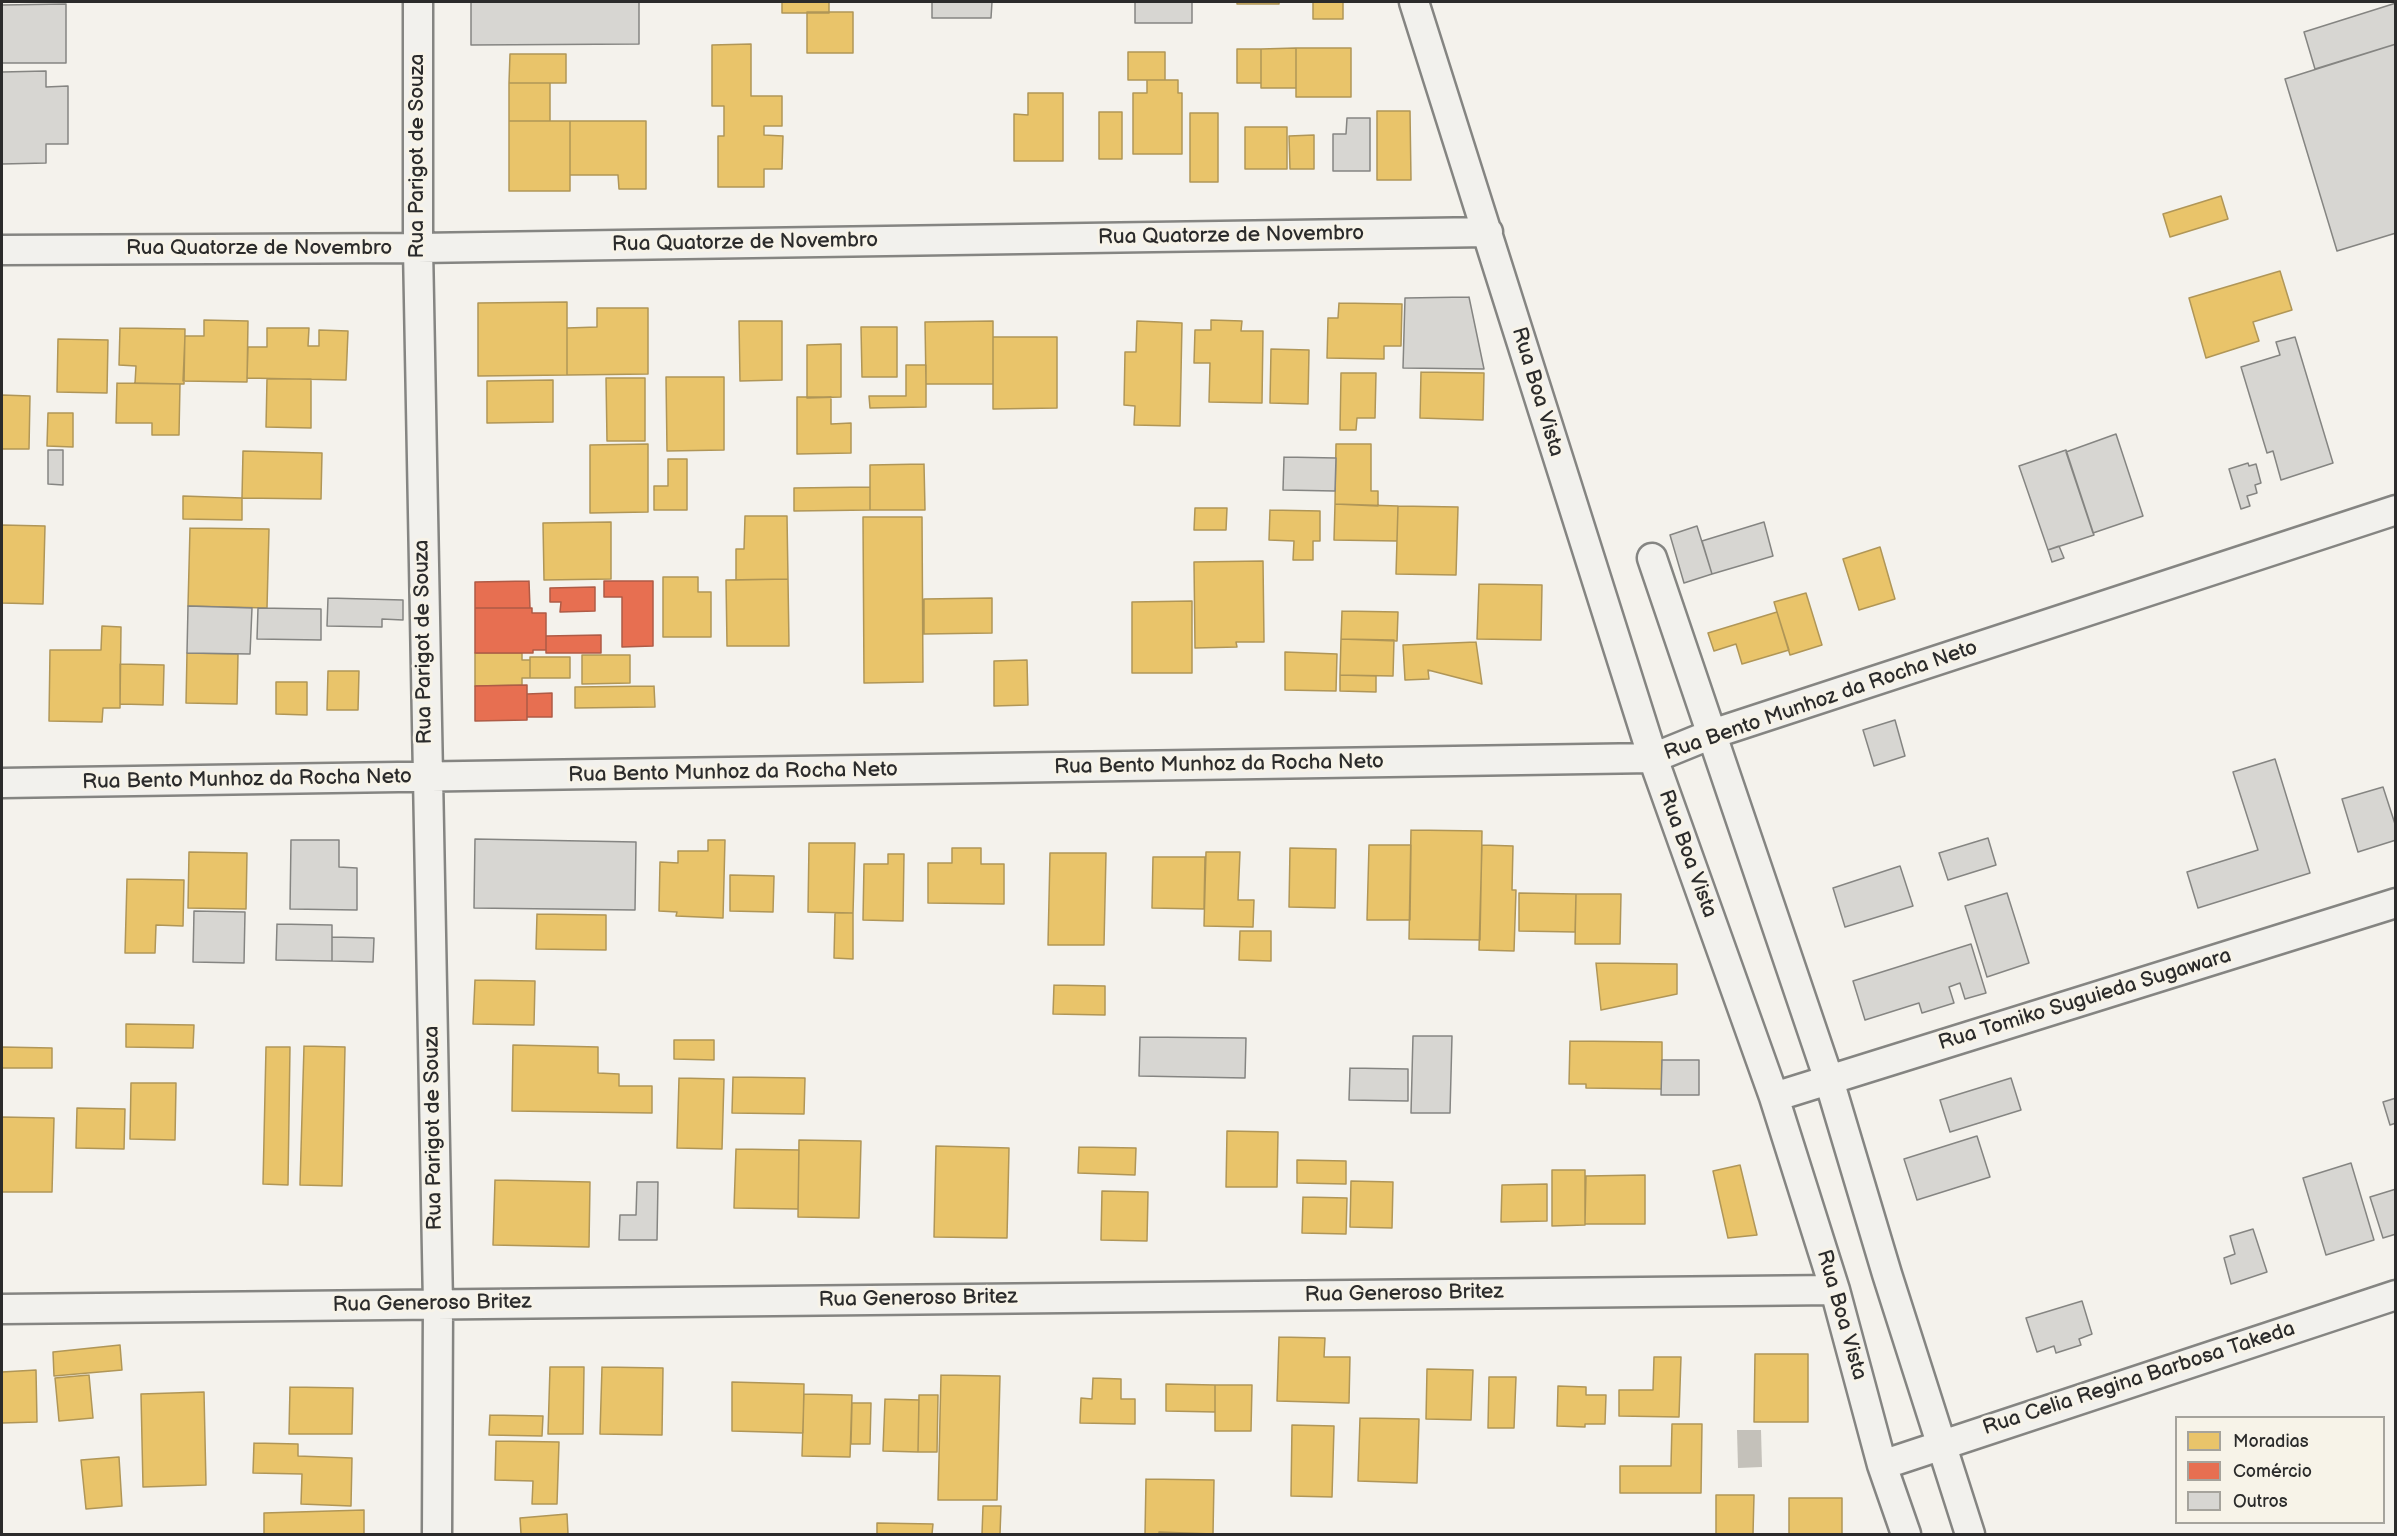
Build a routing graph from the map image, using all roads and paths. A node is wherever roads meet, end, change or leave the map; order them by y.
1 (418, 2) edge
2 (1414, 2) edge
3 (1488, 232) junction
4 (418, 248) junction
5 (2, 250) edge
6 (2396, 510) edge
7 (1652, 558) dead end
8 (1713, 734) junction
9 (1653, 758) junction
10 (426, 777) junction
11 (2, 783) edge
12 (2396, 903) edge
13 (1829, 1080) junction
14 (1774, 1097) junction
15 (1835, 1290) junction
16 (2396, 1295) edge
17 (438, 1304) junction
18 (2, 1309) edge
19 (1940, 1444) junction
20 (1882, 1465) junction
21 (437, 1534) edge
22 (1906, 1534) edge
23 (1970, 1534) edge

1 - 4 street, Rua Parigot de Souza
2 - 3 street, Rua Boa Vista
3 - 4 street, Rua Quatorze de Novembro
3 - 9 street, Rua Boa Vista
4 - 5 street, Rua Quatorze de Novembro
4 - 10 street, Rua Parigot de Souza
6 - 8 street, Rua Bento Munhoz da Rocha Neto
7 - 8 street
8 - 9 street, Rua Bento Munhoz da Rocha Neto
8 - 13 street
9 - 10 street, Rua Bento Munhoz da Rocha Neto
9 - 14 street, Rua Boa Vista
10 - 11 street, Rua Bento Munhoz da Rocha Neto
10 - 17 street, Rua Parigot de Souza
12 - 13 street, Rua Tomiko Suguieda Sugawara
13 - 14 street, Rua Tomiko Suguieda Sugawara
13 - 19 street
14 - 15 street, Rua Boa Vista
15 - 17 street, Rua Generoso Britez
15 - 20 street, Rua Boa Vista
16 - 19 street, Rua Celia Regina Barbosa Takeda
17 - 18 street, Rua Generoso Britez
17 - 21 street, Rua Parigot de Souza
19 - 20 street, Rua Celia Regina Barbosa Takeda
19 - 23 street
20 - 22 street, Rua Boa Vista

